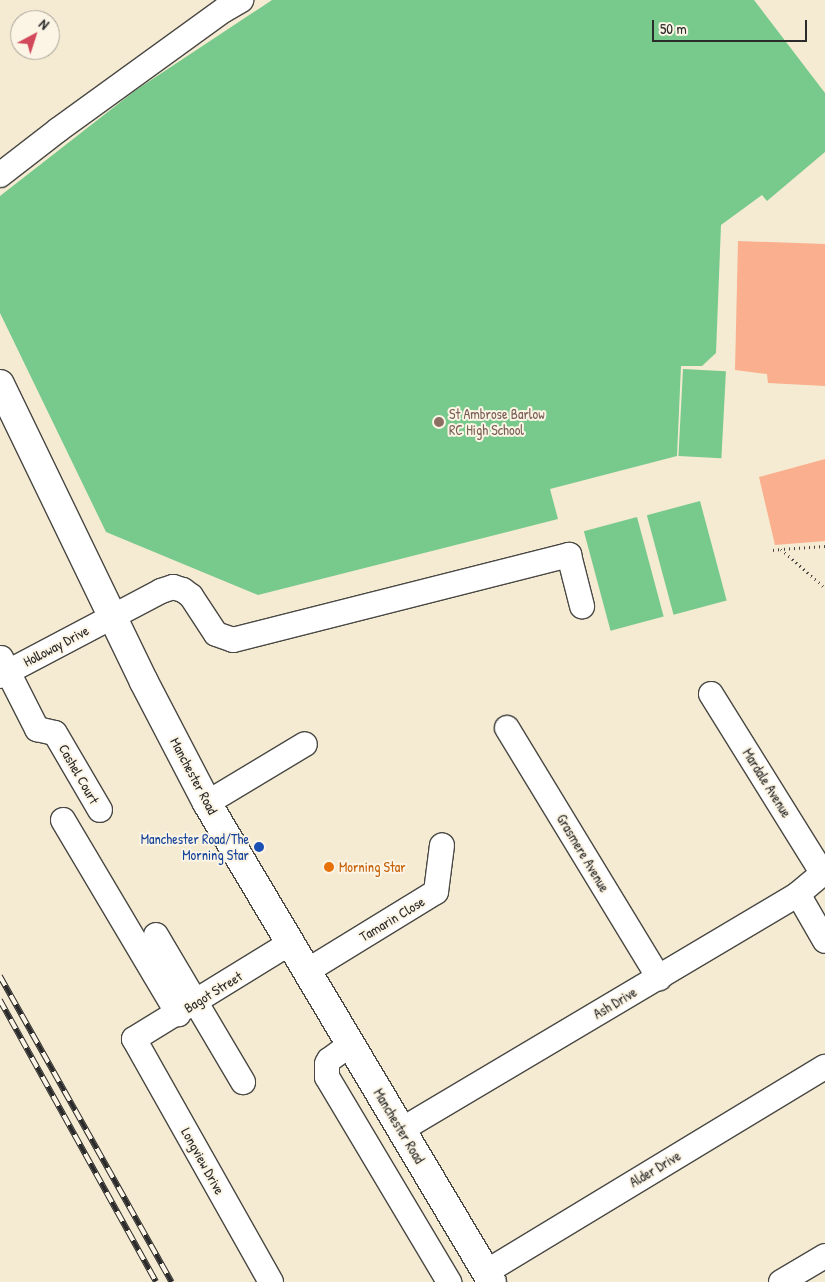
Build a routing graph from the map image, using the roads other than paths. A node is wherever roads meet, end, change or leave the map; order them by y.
1 (241, 0) edge
2 (0, 176) edge
3 (0, 384) edge
4 (582, 606) dead end
5 (112, 617) junction
6 (2, 668) edge
7 (711, 694) dead end
8 (507, 728) dead end
9 (305, 744) dead end
10 (207, 803) junction
11 (100, 810) dead end
12 (63, 820) dead end
13 (442, 845) dead end
14 (824, 871) edge
15 (798, 894) junction
16 (156, 935) dead end
17 (825, 941) edge
18 (290, 943) junction
19 (307, 971) junction
20 (659, 978) junction
21 (187, 1008) junction
22 (134, 1040) joint
23 (351, 1044) junction
24 (825, 1067) edge
25 (243, 1082) dead end
26 (402, 1130) junction
27 (825, 1256) edge
28 (489, 1277) edge
29 (271, 1282) edge
30 (449, 1282) edge
31 (781, 1282) edge

1 - 2 street
3 - 5 main road, Manchester Road
4 - 5 street, Holloway Drive
5 - 6 street, Holloway Drive
5 - 10 main road, Manchester Road
6 - 11 street, Cashel Court
7 - 14 street, Mardale Avenue
8 - 20 street, Grasmere Avenue
9 - 10 street
10 - 18 main road, Manchester Road
12 - 21 street
13 - 19 street, Tamarin Close
14 - 15 street, Ash Drive
15 - 17 street
15 - 20 street, Ash Drive
16 - 21 street
18 - 19 main road, Manchester Road
18 - 21 street, Bagot Street
19 - 23 main road, Manchester Road
20 - 26 street, Ash Drive
21 - 22 street, Bagot Street
21 - 25 street
22 - 29 street, Longview Drive
23 - 26 main road, Manchester Road
23 - 30 street
24 - 28 street, Alder Drive
26 - 28 main road, Manchester Road
27 - 31 street

